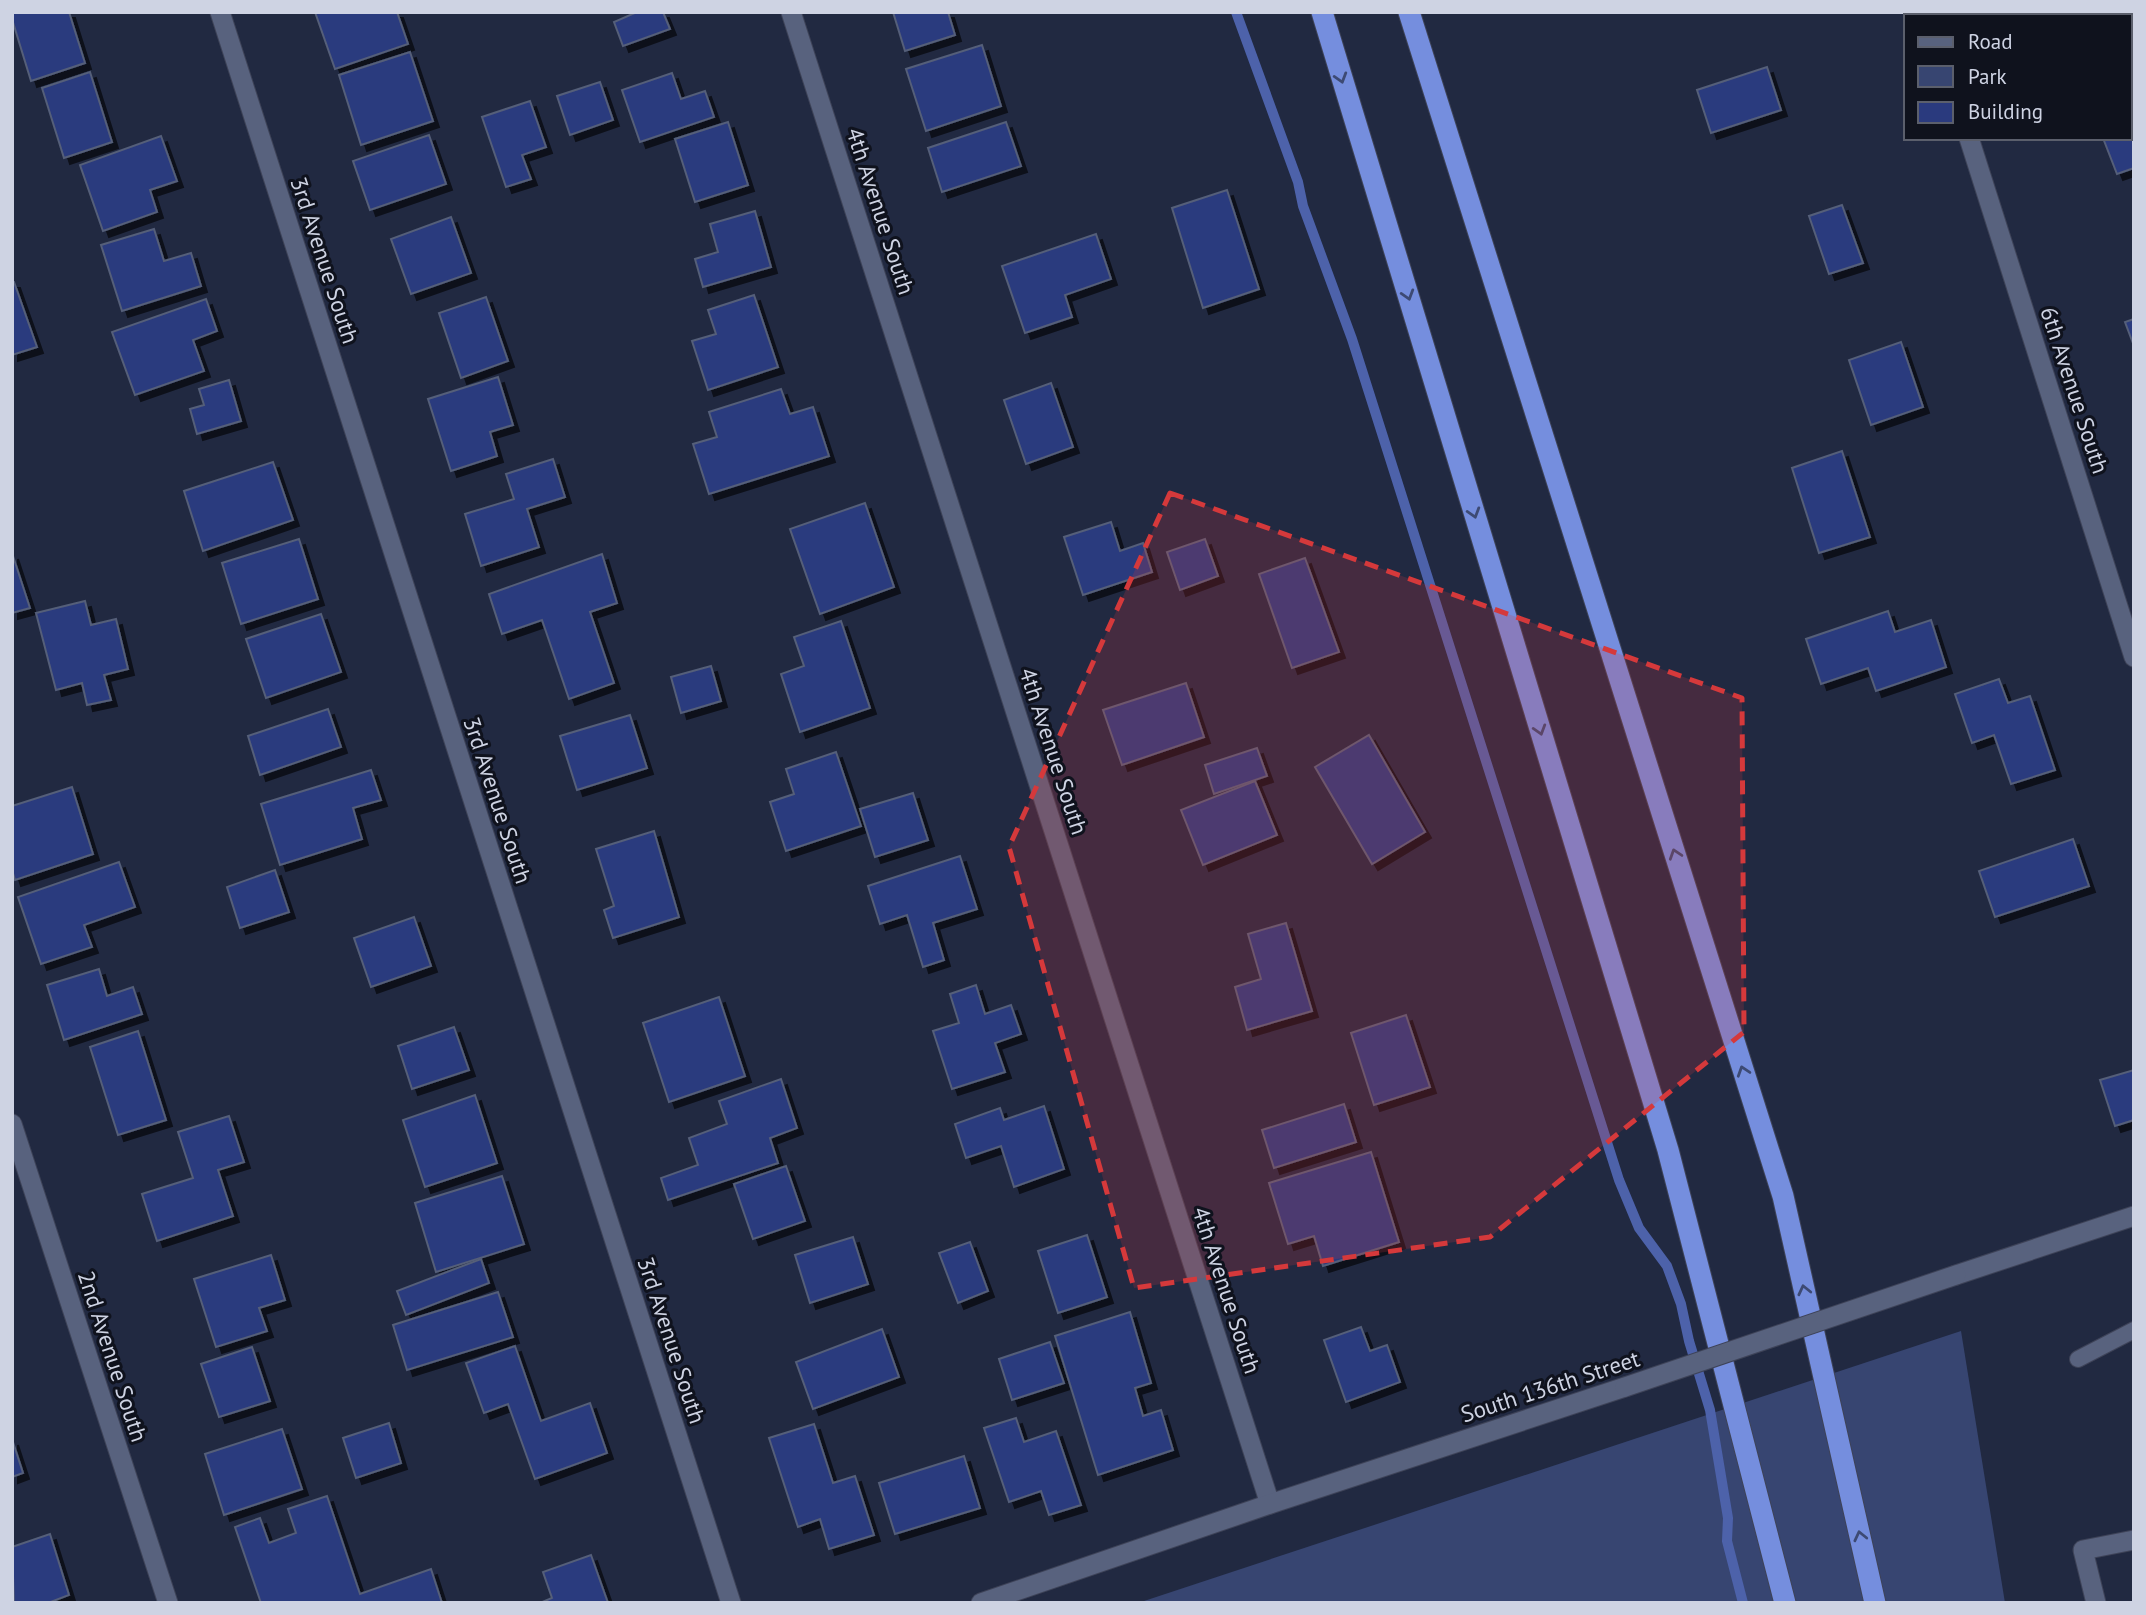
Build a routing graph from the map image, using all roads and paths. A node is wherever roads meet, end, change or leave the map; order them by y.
1 (220, 12) edge
2 (791, 12) edge
3 (1322, 12) edge
4 (1409, 12) edge
5 (1970, 140) edge
6 (2134, 657) edge
7 (12, 1124) edge
8 (2134, 1216) edge
9 (2134, 1330) edge
10 (2078, 1359) dead end
11 (1270, 1504) junction
12 (2134, 1540) edge
13 (168, 1603) edge
14 (731, 1603) edge
15 (981, 1603) edge
16 (1785, 1603) edge
17 (1875, 1603) edge
18 (2096, 1603) edge

1 - 14 street, 3rd Avenue South
2 - 11 street, 4th Avenue South
3 -> 16 highway
17 -> 4 highway
5 - 6 street, 6th Avenue South
7 - 13 street, 2nd Avenue South
8 - 11 street, South 136th Street, bridge
9 - 10 lane
11 - 15 street, South 136th Street
12 - 18 street

